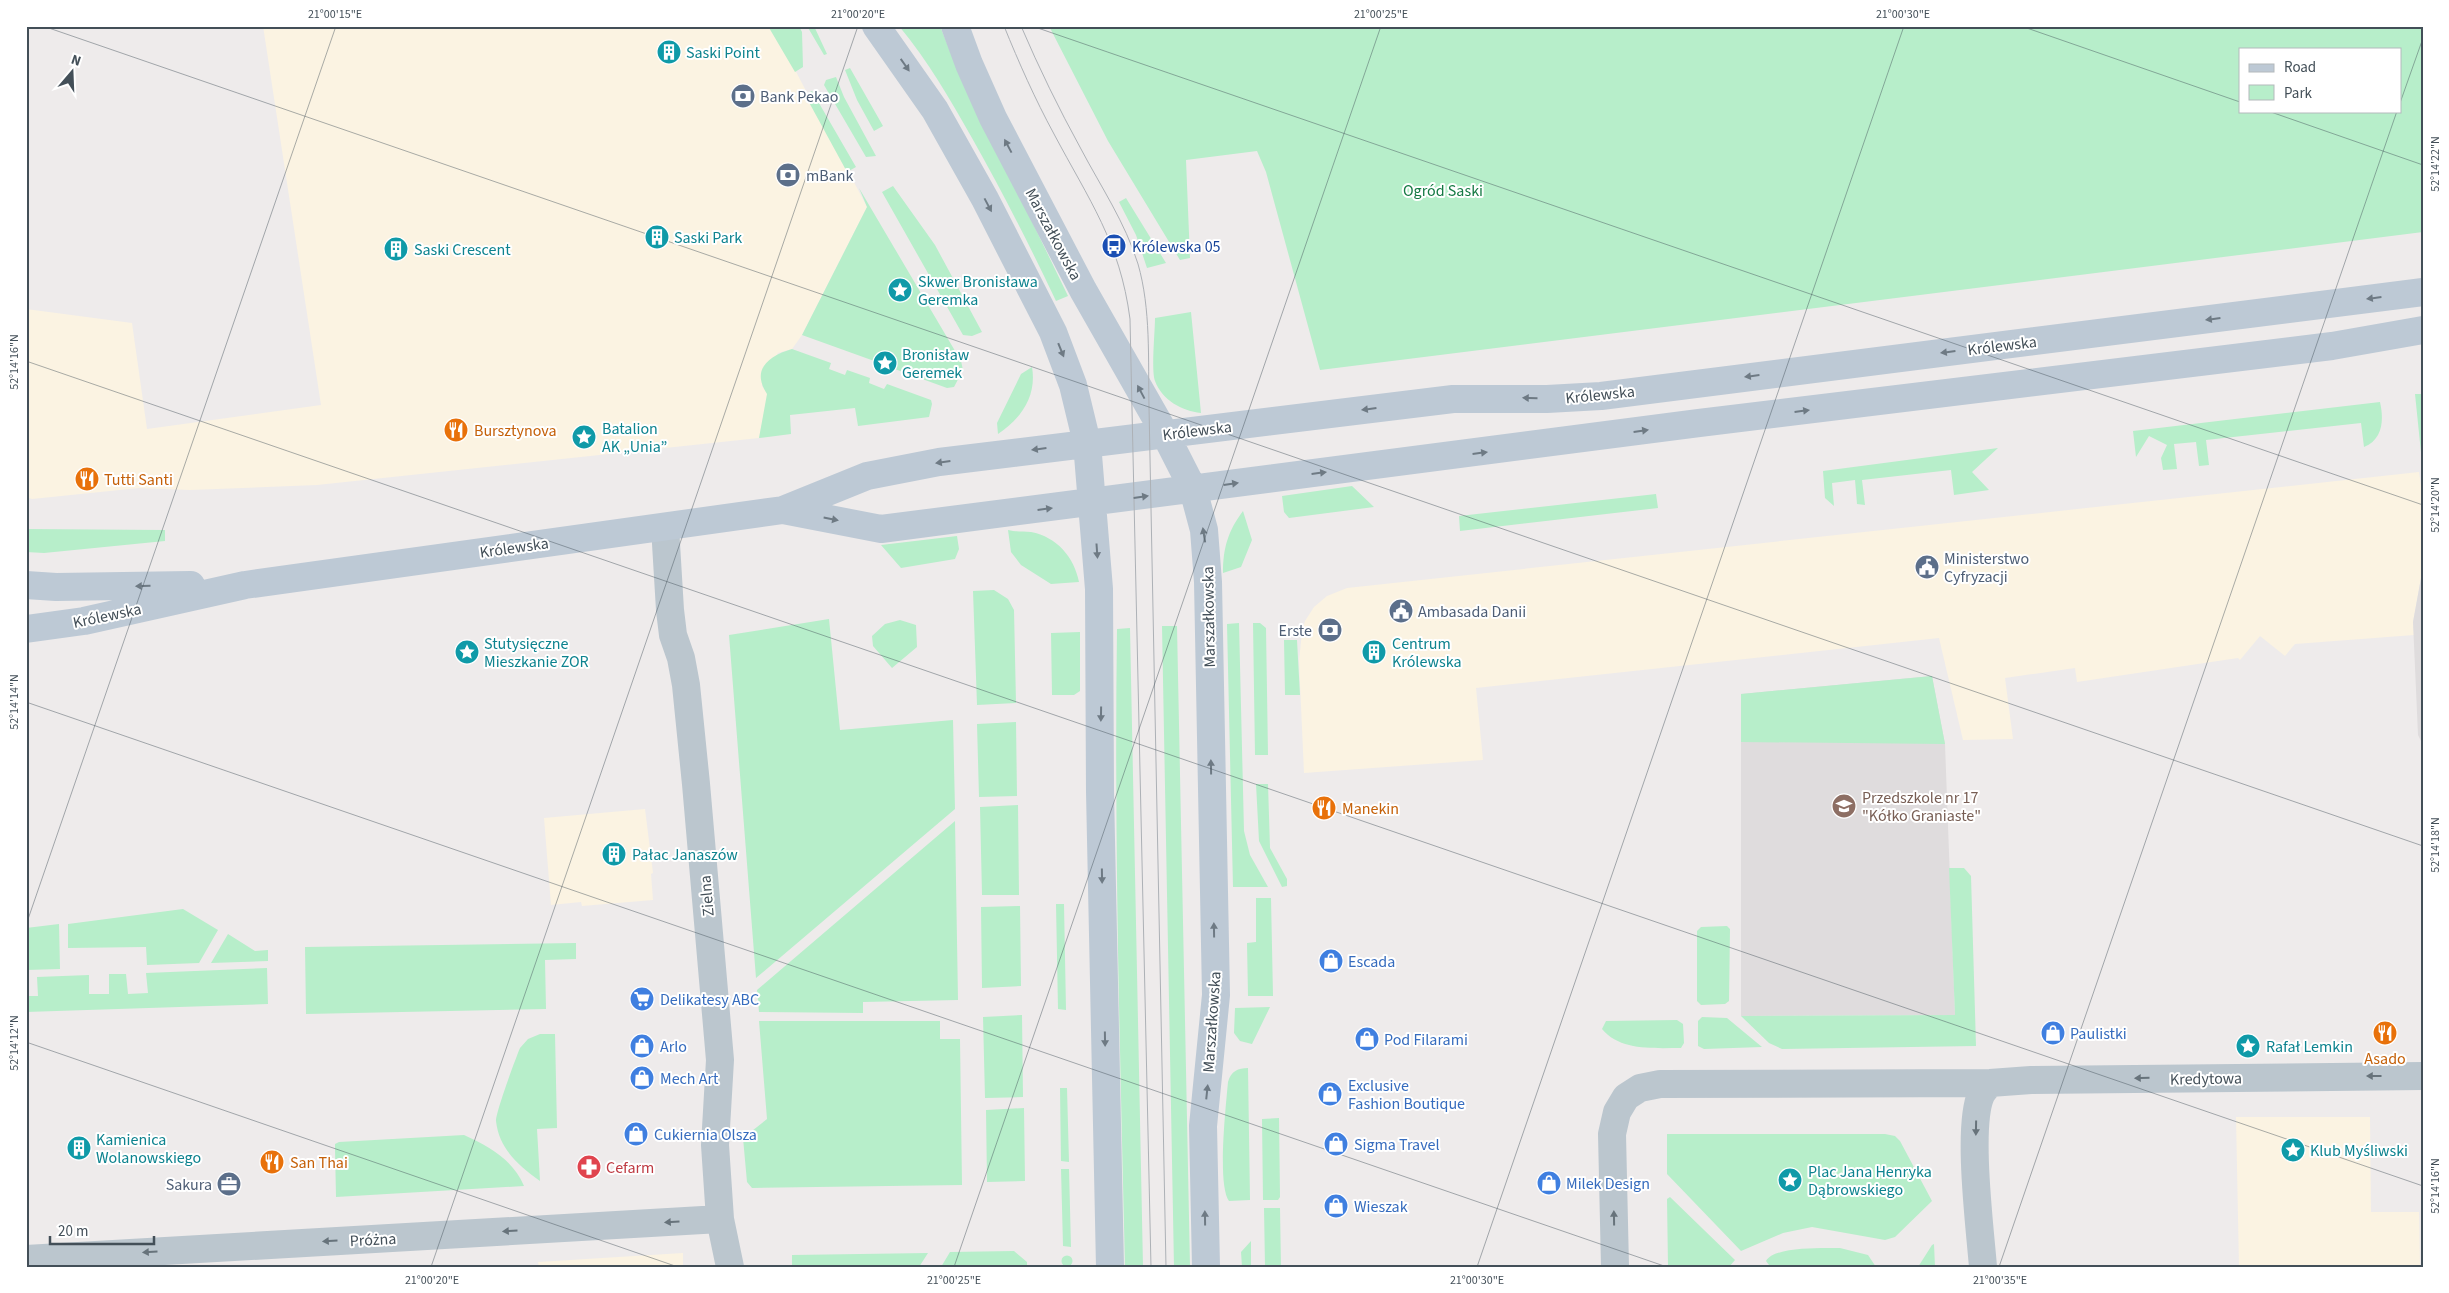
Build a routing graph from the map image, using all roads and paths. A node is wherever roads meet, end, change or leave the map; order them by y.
1 (876, 26) edge
2 (955, 26) edge
3 (2423, 292) edge
4 (2423, 330) edge
5 (1165, 434) junction
6 (1087, 443) junction
7 (1193, 489) junction
8 (1093, 503) junction
9 (783, 510) junction
10 (665, 527) junction
11 (26, 585) edge
12 (245, 585) junction
13 (26, 629) edge
14 (2423, 1076) edge
15 (1990, 1083) junction
16 (720, 1219) junction
17 (26, 1259) edge
18 (730, 1267) edge
19 (1110, 1267) edge
20 (1206, 1267) edge
21 (1615, 1267) edge
22 (1983, 1267) edge

1 -> 6 street
5 -> 2 street, Marszałkowska
3 -> 5 street, Królewska
7 -> 4 street, Królewska
5 - 6 street, Królewska
5 - 7 street, Marszałkowska
6 - 8 street
6 -> 9 street, Królewska
8 -> 7 street, Królewska
20 -> 7 street, Marszałkowska
9 -> 8 street, Królewska
8 -> 19 street
9 - 10 street, Królewska
10 - 12 street, Królewska
10 - 16 street, Zielna
12 -> 11 street, Królewska
12 - 13 street, Królewska
14 -> 15 street, Kredytowa
21 -> 15 street
15 -> 22 street
16 -> 17 street, Próżna
16 - 18 street, Zielna

